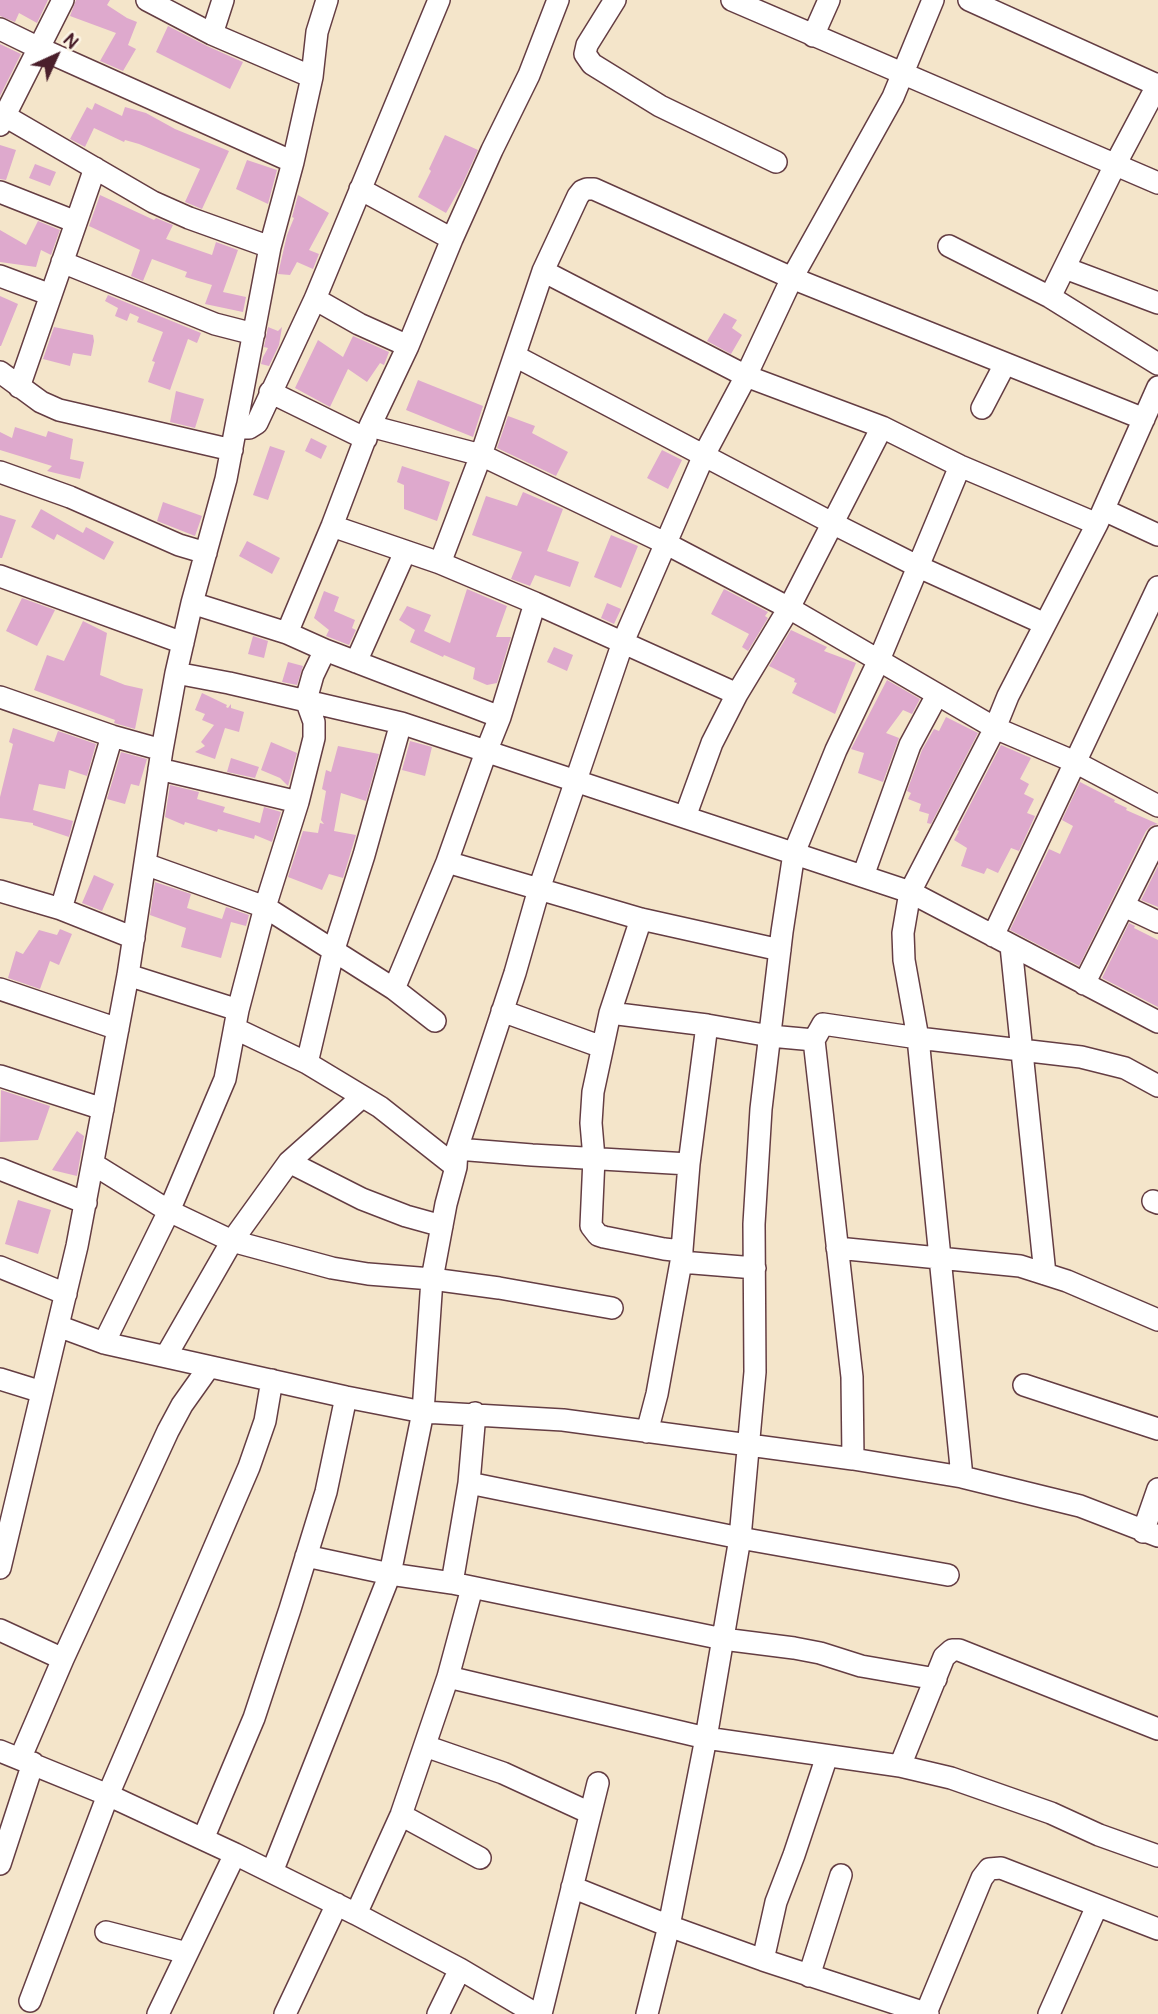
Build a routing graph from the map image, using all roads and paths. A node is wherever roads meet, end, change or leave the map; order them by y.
1 (63, 0) edge
2 (147, 0) edge
3 (223, 0) edge
4 (327, 0) edge
5 (439, 0) edge
6 (558, 0) edge
7 (615, 0) edge
8 (829, 0) edge
9 (933, 0) edge
10 (969, 0) edge
11 (736, 1) edge
12 (0, 29) edge
13 (212, 34) junction
14 (813, 36) junction
15 (39, 48) junction
16 (903, 74) junction
17 (312, 77) junction
18 (1158, 84) edge
19 (2, 118) edge
20 (293, 162) junction
21 (776, 162) dead end
22 (1115, 165) junction
23 (95, 168) junction
24 (1158, 183) edge
25 (360, 189) junction
26 (0, 192) edge
27 (76, 222) junction
28 (452, 239) junction
29 (949, 246) dead end
30 (270, 247) junction
31 (62, 262) junction
32 (1065, 268) junction
33 (543, 271) junction
34 (0, 276) edge
35 (792, 278) junction
36 (51, 295) junction
37 (1050, 297) junction
38 (315, 299) junction
39 (1158, 303) edge
40 (254, 334) junction
41 (408, 346) junction
42 (515, 356) junction
43 (1005, 364) junction
44 (1158, 364) edge
45 (0, 372) edge
46 (746, 376) junction
47 (19, 387) junction
48 (1158, 387) edge
49 (270, 393) junction
50 (982, 408) dead end
51 (1143, 419) junction
52 (882, 427) junction
53 (237, 428) junction
54 (368, 432) junction
55 (232, 450) junction
56 (481, 455) junction
57 (704, 455) junction
58 (960, 466) junction
59 (0, 472) edge
60 (1101, 517) junction
61 (832, 523) junction
62 (332, 526) junction
63 (1158, 535) edge
64 (666, 543) junction
65 (405, 552) junction
66 (206, 553) junction
67 (440, 563) junction
68 (919, 567) junction
69 (0, 576) edge
70 (1158, 587) edge
71 (192, 603) junction
72 (535, 603) junction
73 (789, 608) junction
74 (1045, 624) junction
75 (287, 633) junction
76 (623, 642) junction
77 (183, 643) junction
78 (325, 650) junction
79 (878, 660) junction
80 (356, 662) junction
81 (176, 673) junction
82 (737, 694) junction
83 (937, 695) junction
84 (306, 700) junction
85 (1, 701) edge
86 (500, 717) junction
87 (401, 723) junction
88 (995, 728) junction
89 (112, 736) junction
90 (486, 752) junction
91 (160, 759) junction
92 (1075, 762) junction
93 (576, 781) junction
94 (298, 802) junction
95 (1158, 806) edge
96 (684, 817) junction
97 (1158, 837) edge
98 (794, 853) junction
99 (447, 862) junction
100 (145, 864) junction
101 (863, 876) junction
102 (539, 889) junction
103 (0, 891) edge
104 (910, 892) junction
105 (1124, 906) junction
106 (265, 907) junction
107 (61, 909) junction
108 (641, 919) junction
109 (1158, 922) edge
110 (134, 938) junction
111 (1002, 941) junction
112 (334, 949) junction
113 (780, 950) junction
114 (128, 975) junction
115 (1084, 984) junction
116 (0, 989) edge
117 (394, 989) junction
118 (502, 1011) junction
119 (610, 1013) junction
120 (237, 1019) junction
121 (435, 1021) dead end
122 (1158, 1022) edge
123 (707, 1025) junction
124 (118, 1029) junction
125 (770, 1036) junction
126 (918, 1038) junction
127 (814, 1040) junction
128 (602, 1047) junction
129 (1021, 1049) junction
130 (307, 1063) junction
131 (0, 1076) edge
132 (1158, 1086) edge
133 (362, 1097) junction
134 (103, 1109) junction
135 (457, 1158) junction
136 (594, 1158) junction
137 (289, 1162) junction
138 (93, 1164) junction
139 (689, 1164) junction
140 (0, 1169) edge
141 (86, 1203) junction
142 (169, 1210) junction
143 (442, 1226) junction
144 (232, 1241) junction
145 (837, 1248) junction
146 (682, 1256) junction
147 (940, 1258) junction
148 (0, 1267) edge
149 (755, 1268) junction
150 (1045, 1274) junction
151 (432, 1279) junction
152 (66, 1294) junction
153 (611, 1308) dead end
154 (1158, 1320) edge
155 (58, 1326) junction
156 (104, 1343) junction
157 (166, 1356) junction
158 (209, 1367) junction
159 (0, 1379) edge
160 (272, 1380) junction
161 (1024, 1385) dead end
162 (43, 1392) junction
163 (346, 1397) junction
164 (423, 1412) junction
165 (475, 1413) junction
166 (1158, 1429) edge
167 (647, 1432) junction
168 (749, 1445) junction
169 (853, 1460) junction
170 (961, 1477) junction
171 (469, 1483) junction
172 (1158, 1489) edge
173 (5, 1528) edge
174 (1151, 1534) edge
175 (740, 1538) junction
176 (306, 1556) junction
177 (0, 1568) edge
178 (390, 1574) junction
179 (948, 1575) dead end
180 (462, 1586) junction
181 (0, 1630) edge
182 (723, 1639) junction
183 (63, 1659) junction
184 (447, 1677) junction
185 (936, 1679) junction
186 (1158, 1729) edge
187 (706, 1738) junction
188 (425, 1746) junction
189 (0, 1751) edge
190 (827, 1756) junction
191 (27, 1761) junction
192 (900, 1766) junction
193 (598, 1783) dead end
194 (108, 1796) junction
195 (590, 1813) junction
196 (401, 1815) junction
197 (203, 1839) junction
198 (235, 1854) junction
199 (1158, 1856) edge
200 (480, 1857) dead end
201 (0, 1864) edge
202 (272, 1872) junction
203 (841, 1875) dead end
204 (572, 1887) junction
205 (337, 1904) junction
206 (1097, 1906) junction
207 (356, 1914) junction
208 (669, 1926) junction
209 (1158, 1929) edge
210 (106, 1932) dead end
211 (187, 1954) junction
212 (762, 1960) junction
213 (460, 1969) junction
214 (810, 1976) junction
215 (30, 2001) dead end
216 (530, 2012) edge
217 (158, 2014) edge
218 (285, 2014) edge
219 (438, 2014) edge
220 (647, 2014) edge
221 (927, 2014) edge
222 (1049, 2014) edge

1 - 15 street
2 - 13 street
3 - 13 street
4 - 17 street
5 - 25 street
6 - 28 street
7 - 21 street
8 - 14 street
9 - 16 street
10 - 18 street
11 - 14 street
12 - 15 street
13 - 17 street
14 - 16 street
15 - 19 street
15 - 20 street
16 - 22 street
16 - 35 street
17 - 20 street
18 - 22 street
19 - 23 street
20 - 30 street
22 - 24 street
22 - 32 street
23 - 27 street
23 - 30 street
25 - 28 street
25 - 38 street
26 - 27 street
27 - 31 street
28 - 41 street
29 - 37 street
30 - 40 street
31 - 36 street
31 - 40 street
32 - 37 street
32 - 39 street
33 - 35 street
33 - 42 street
33 - 46 street
34 - 36 street
35 - 43 street
35 - 46 street
36 - 47 street
37 - 44 street
38 - 41 street
38 - 49 street
40 - 53 street
41 - 54 street
42 - 56 street
42 - 57 street
43 - 50 street
43 - 51 street
45 - 47 street
46 - 52 street
46 - 57 street
47 - 55 street
48 - 51 street
49 - 53 street
49 - 54 street
51 - 60 street
52 - 58 street
52 - 61 street
53 - 55 street
54 - 56 street
54 - 62 street
55 - 66 street
56 - 64 street
56 - 67 street
57 - 61 street
57 - 64 street
58 - 60 street
58 - 68 street
59 - 66 street
60 - 63 street
60 - 74 street
61 - 68 street
61 - 73 street
62 - 65 street
62 - 75 street
64 - 73 street
64 - 76 street
65 - 67 street
65 - 80 street
66 - 71 street
67 - 72 street
68 - 74 street
68 - 79 street
69 - 77 street
70 - 92 street
71 - 75 street
71 - 77 street
72 - 76 street
72 - 86 street
73 - 79 street
73 - 82 street
74 - 88 street
75 - 78 street
76 - 82 street
76 - 93 street
77 - 81 street
78 - 80 street
78 - 84 street
79 - 83 street
79 - 98 street
80 - 86 street
81 - 84 street
81 - 91 street
82 - 96 street
83 - 88 street
83 - 101 street
84 - 87 street
84 - 94 street
85 - 89 street
86 - 90 street
87 - 90 street
87 - 112 street
88 - 92 street
88 - 104 street
89 - 91 street
89 - 107 street
90 - 93 street
90 - 99 street
91 - 94 street
91 - 100 street
92 - 95 street
92 - 111 street
93 - 96 street
93 - 102 street
94 - 106 street
96 - 98 street
97 - 105 street
98 - 101 street
98 - 113 street
99 - 102 street
99 - 117 street
100 - 106 street
100 - 110 street
101 - 104 street
102 - 108 street
102 - 118 street
103 - 107 street
104 - 111 street
104 - 126 street
105 - 109 street
105 - 115 street
106 - 112 street
106 - 120 street
107 - 110 street
108 - 113 street
108 - 119 street
110 - 114 street
111 - 115 street
111 - 129 street
112 - 117 street
112 - 130 street
113 - 125 street
114 - 120 street
114 - 124 street
115 - 122 street
116 - 124 street
117 - 121 street
118 - 128 street
118 - 135 street
119 - 123 street
119 - 128 street
120 - 130 street
120 - 142 street
123 - 125 street
123 - 139 street
124 - 134 street
125 - 127 street
125 - 149 street
126 - 127 street
126 - 129 street
126 - 147 street
127 - 145 street
128 - 136 street
129 - 132 street
129 - 150 street
130 - 133 street
131 - 134 street
133 - 135 street
133 - 137 street
134 - 138 street
135 - 136 street
135 - 143 street
136 - 139 street
136 - 146 street
137 - 143 street
137 - 144 street
138 - 141 street
138 - 142 street
139 - 146 street
140 - 141 street
141 - 152 street
142 - 144 street
142 - 156 street
143 - 151 street
144 - 151 street
144 - 157 street
145 - 147 street
145 - 169 street
146 - 149 street
146 - 167 street
147 - 150 street
147 - 170 street
148 - 152 street
149 - 168 street
150 - 154 street
151 - 153 street
151 - 164 street
152 - 155 street
155 - 156 street
155 - 162 street
156 - 157 street
157 - 158 street
158 - 160 street
158 - 183 street
159 - 162 street
160 - 163 street
160 - 194 street
161 - 166 street
162 - 173 street
163 - 164 street
163 - 176 street
164 - 165 street
164 - 178 street
165 - 167 street
165 - 171 street
167 - 168 street
168 - 169 street
168 - 175 street
169 - 170 street
170 - 174 street
171 - 175 street
171 - 180 street
172 - 174 street
173 - 177 street
175 - 179 street
175 - 182 street
176 - 178 street
176 - 197 street
178 - 180 street
178 - 202 street
180 - 182 street
180 - 184 street
181 - 183 street
182 - 185 street
182 - 187 street
183 - 191 street
184 - 187 street
184 - 188 street
185 - 186 street
185 - 192 street
187 - 190 street
187 - 208 street
188 - 195 street
188 - 196 street
189 - 191 street
190 - 192 street
190 - 212 street
191 - 194 street
191 - 201 street
192 - 199 street
193 - 195 street
194 - 197 street
194 - 215 street
195 - 204 street
196 - 200 street
196 - 207 street
197 - 198 street
198 - 202 street
198 - 211 street
202 - 205 street
203 - 214 street
204 - 208 street
204 - 216 street
205 - 207 street
205 - 218 street
206 - 209 street
206 - 221 street
206 - 222 street
207 - 213 street
208 - 212 street
208 - 220 street
210 - 211 street
211 - 217 street
212 - 214 street
213 - 216 street
213 - 219 street
214 - 221 street

